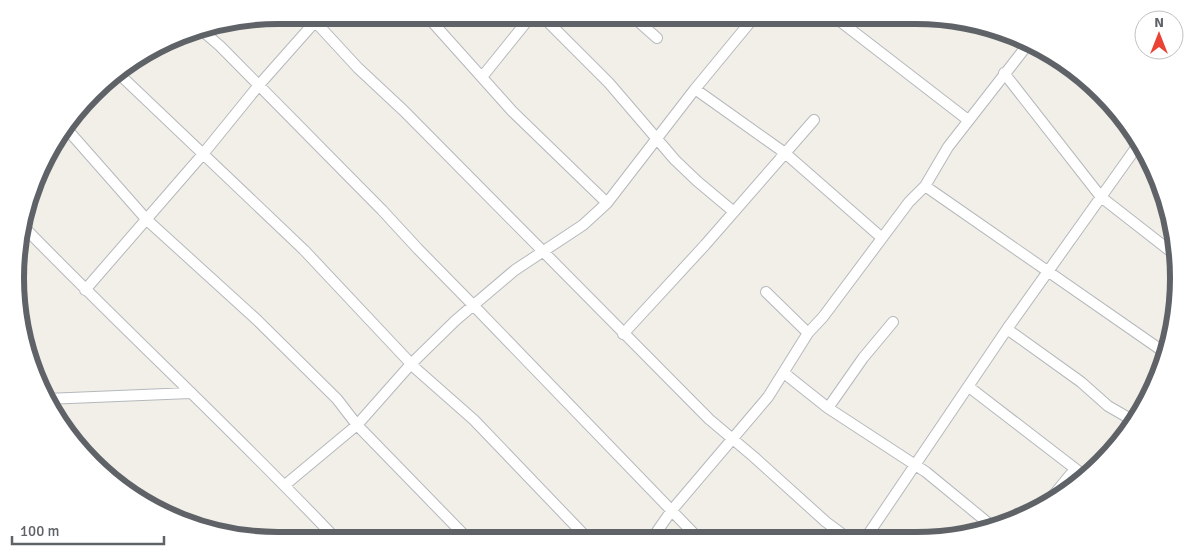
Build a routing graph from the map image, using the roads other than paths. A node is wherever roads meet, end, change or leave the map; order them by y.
1 (309, 24) edge
2 (321, 24) edge
3 (434, 24) edge
4 (525, 24) edge
5 (550, 24) edge
6 (641, 24) edge
7 (749, 24) edge
8 (844, 24) edge
9 (205, 34) edge
10 (657, 38) dead end
11 (1025, 48) edge
12 (1004, 73) junction
13 (123, 76) edge
14 (482, 77) junction
15 (259, 85) junction
16 (695, 89) junction
17 (814, 120) dead end
18 (968, 120) junction
19 (70, 132) edge
20 (658, 139) junction
21 (1135, 150) edge
22 (784, 153) junction
23 (203, 154) junction
24 (925, 186) junction
25 (1101, 197) junction
26 (607, 204) junction
27 (734, 212) junction
28 (147, 220) junction
29 (28, 232) edge
30 (882, 238) junction
31 (1169, 250) edge
32 (543, 251) junction
33 (1048, 272) junction
34 (85, 290) junction
35 (766, 292) dead end
36 (474, 305) junction
37 (893, 322) dead end
38 (1007, 330) junction
39 (624, 334) junction
40 (808, 334) junction
41 (1160, 349) edge
42 (411, 364) junction
43 (784, 374) junction
44 (969, 387) junction
45 (190, 393) junction
46 (55, 399) edge
47 (828, 408) junction
48 (1128, 418) edge
49 (357, 425) junction
50 (732, 439) junction
51 (916, 464) junction
52 (1075, 468) junction
53 (1080, 472) edge
54 (285, 485) junction
55 (1060, 487) edge
56 (672, 510) junction
57 (987, 522) edge
58 (329, 532) edge
59 (461, 532) edge
60 (581, 532) edge
61 (657, 532) edge
62 (691, 532) edge
63 (840, 532) edge
64 (870, 532) edge

1 - 15 street
2 - 32 street
3 - 14 street
4 - 14 street
5 - 20 street
6 - 10 street
7 - 16 street
8 - 18 street
9 - 15 street
11 - 12 street
12 - 18 street
12 - 25 street
13 - 23 street
14 - 26 street
15 - 23 street
15 - 36 street
16 - 20 street
16 - 22 street
17 - 22 street
18 - 24 street
19 - 28 street
20 - 26 street
20 - 27 street
21 - 25 street
22 - 27 street
22 - 30 street
23 - 28 street
23 - 42 street
24 - 30 street
24 - 33 street
25 - 31 street
25 - 33 street
26 - 32 street
27 - 39 street
28 - 34 street
28 - 49 street
29 - 34 street
30 - 40 street
32 - 36 street
32 - 39 street
33 - 38 street
33 - 41 street
34 - 45 street
35 - 40 street
36 - 42 street
36 - 56 street
37 - 47 street
38 - 44 street
38 - 48 street
39 - 50 street
40 - 43 street
42 - 49 street
42 - 60 street
43 - 47 street
43 - 50 street
44 - 51 street
44 - 52 street
45 - 46 street
45 - 54 street
47 - 51 street
49 - 54 street
49 - 59 street
50 - 56 street
50 - 63 street
51 - 57 street
51 - 64 street
52 - 53 street
52 - 55 street
54 - 58 street
56 - 61 street
56 - 62 street

